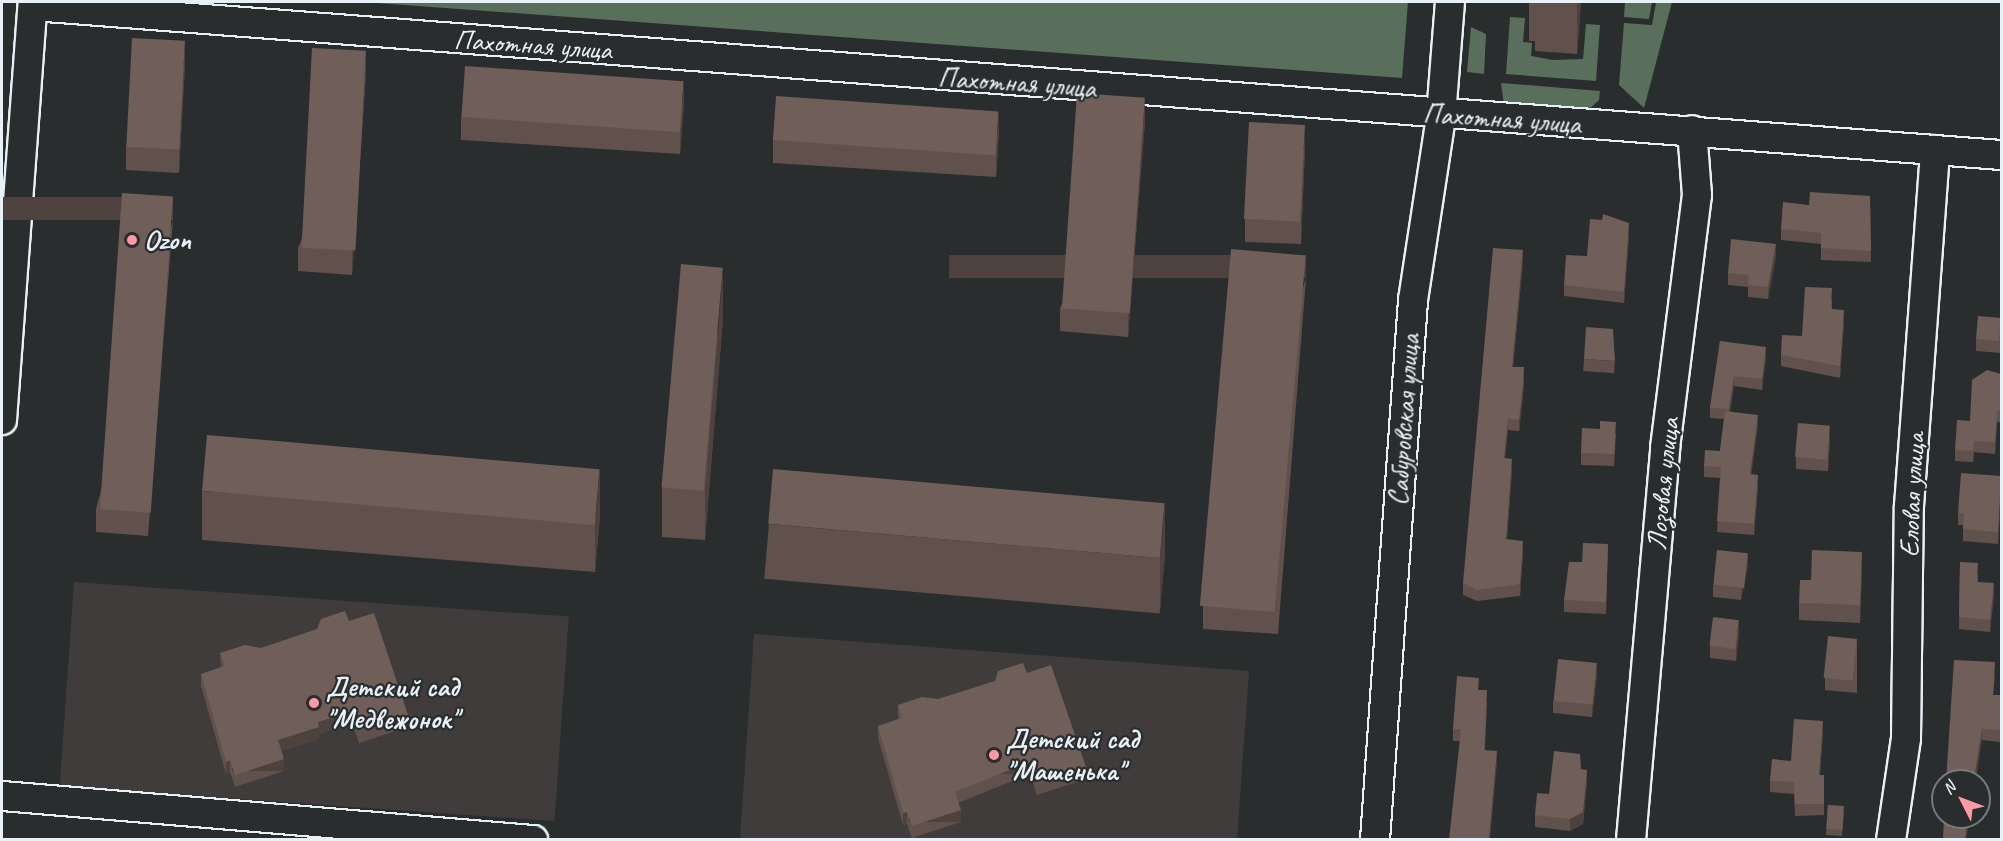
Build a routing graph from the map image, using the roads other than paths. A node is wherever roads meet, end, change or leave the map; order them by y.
1 (1450, 2) edge
2 (33, 4) edge
3 (1441, 116) junction
4 (1692, 130) junction
5 (12, 134) edge
6 (1935, 150) junction
7 (2001, 155) edge
8 (2, 420) edge
9 (2, 796) edge
10 (533, 840) edge
11 (1375, 840) edge
12 (1631, 840) edge
13 (1891, 840) edge

1 - 3 street, Сабуровская улица
2 - 3 street, Пахотная улица
2 - 5 street
3 - 4 street, Пахотная улица
3 - 11 street, Сабуровская улица
4 - 6 street, Пахотная улица
4 - 12 street, Лозовая улица
5 - 8 street
6 - 7 street, Пахотная улица
6 - 13 street, Еловая улица
9 - 10 street

